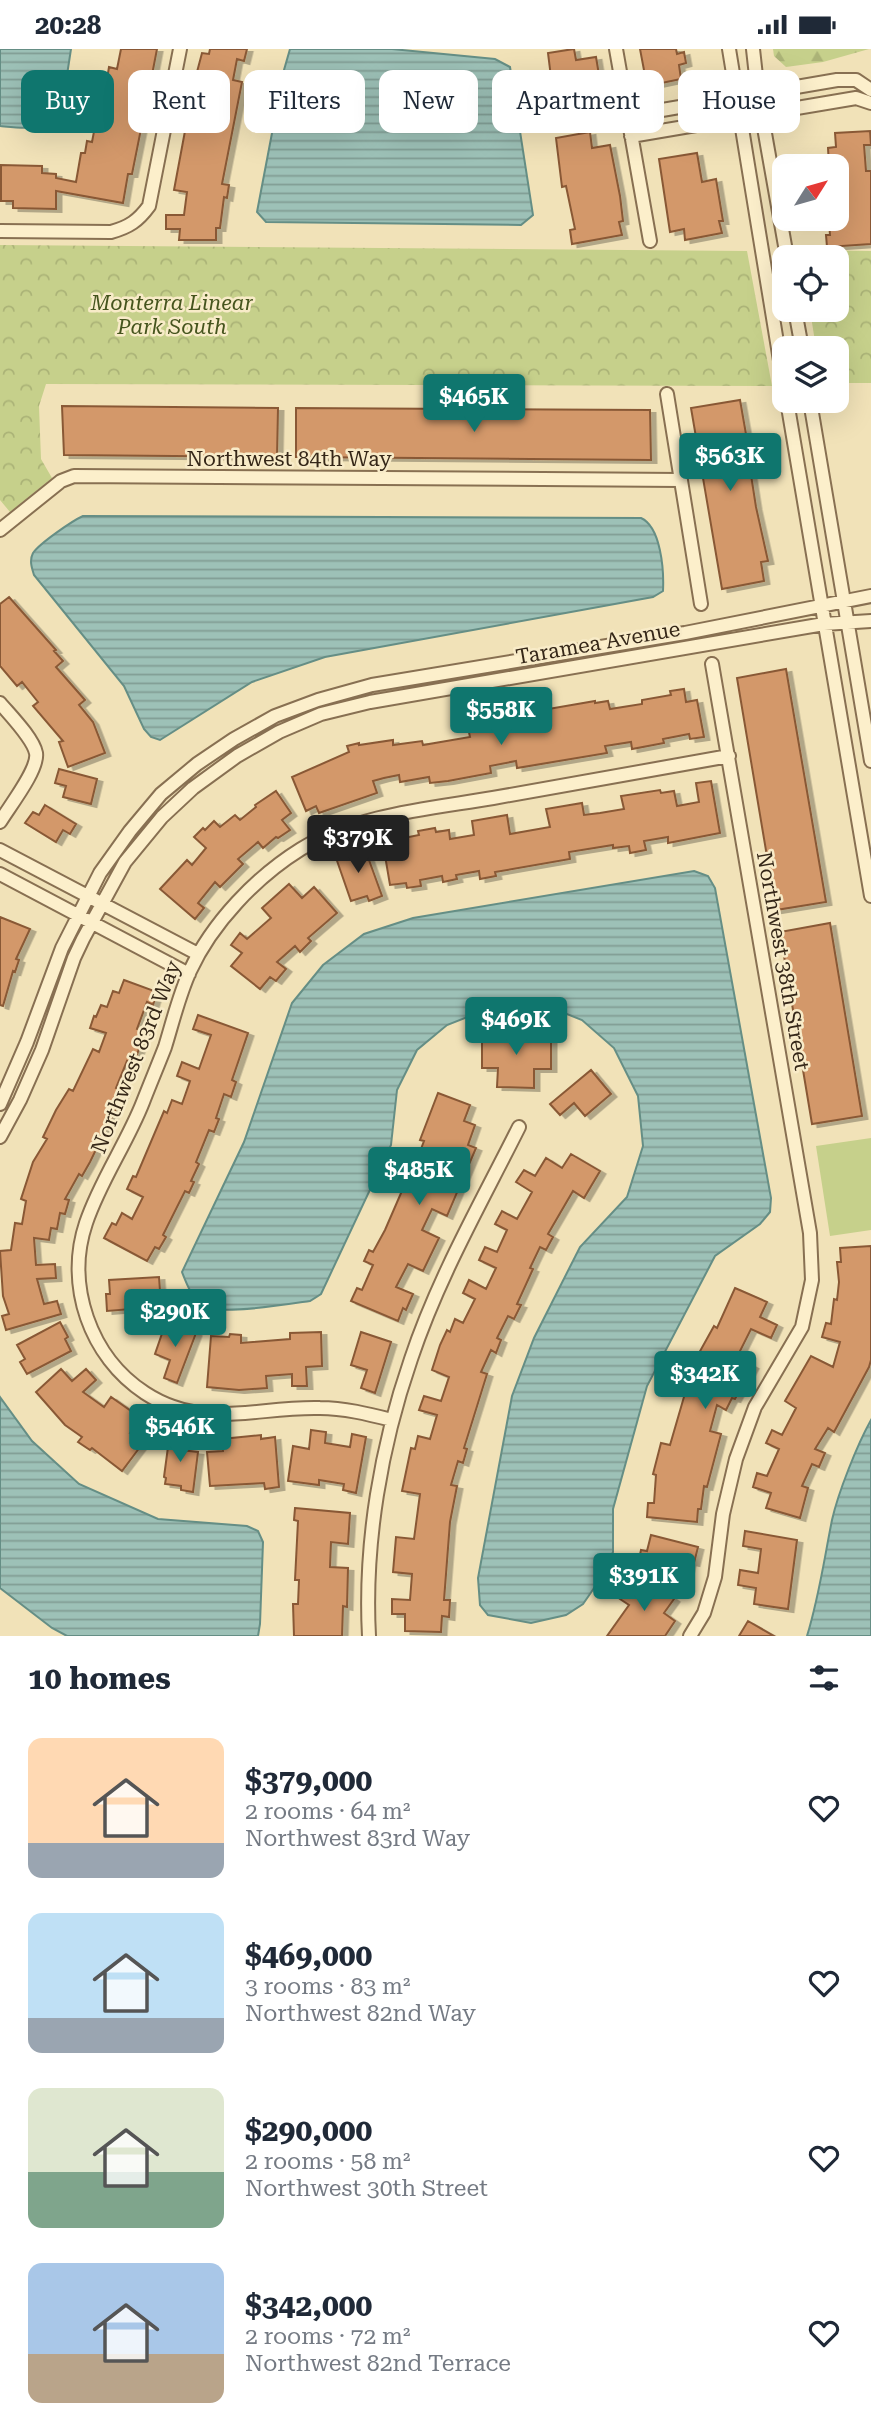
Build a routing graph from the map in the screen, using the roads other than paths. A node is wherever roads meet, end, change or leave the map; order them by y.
1 (180, 49) edge
2 (616, 49) edge
3 (729, 49) edge
4 (753, 49) edge
5 (619, 70) edge
6 (733, 70) edge
7 (755, 70) edge
8 (800, 87) edge
9 (871, 90) edge
10 (871, 103) edge
11 (800, 107) edge
12 (678, 128) edge
13 (630, 133) edge
14 (744, 133) edge
15 (766, 133) edge
16 (631, 136) junction
17 (0, 231) edge
18 (650, 241) dead end
19 (785, 245) edge
20 (776, 336) edge
21 (667, 394) dead end
22 (789, 413) edge
23 (812, 413) edge
24 (681, 480) junction
25 (0, 530) edge
26 (871, 596) edge
27 (844, 601) junction
28 (701, 604) dead end
29 (821, 607) junction
30 (871, 621) edge
31 (847, 623) junction
32 (824, 624) junction
33 (712, 664) dead end
34 (0, 703) edge
35 (729, 756) junction
36 (871, 761) edge
37 (0, 822) edge
38 (0, 850) edge
39 (0, 874) edge
40 (871, 896) edge
41 (87, 897) junction
42 (102, 905) junction
43 (78, 915) junction
44 (93, 922) junction
45 (198, 954) junction
46 (189, 974) junction
47 (0, 1104) edge
48 (519, 1128) dead end
49 (0, 1137) edge
50 (392, 1420) junction
51 (369, 1636) edge
52 (690, 1636) edge

1 - 17 street
2 - 5 street
3 - 6 street
4 - 7 street
8 - 9 street
10 - 11 street
12 - 16 street
13 - 16 street
14 - 20 street
15 - 19 street
16 - 18 street
21 - 24 street
22 - 29 street
23 - 27 street
24 - 25 street, Northwest 84th Way
24 - 28 street
26 - 27 street, Taramea Avenue
27 - 29 street, Taramea Avenue
27 - 31 street
29 - 32 street
29 - 41 street, Taramea Avenue
30 - 31 street, Taramea Avenue
31 - 32 street, Taramea Avenue
31 - 36 street
32 - 40 street
32 - 42 street, Taramea Avenue
33 - 35 street, Northwest 38th Street
34 - 37 street
35 - 45 street, Northwest 83rd Way
35 - 52 street, Northwest 38th Street
38 - 41 street
39 - 43 street
41 - 42 street
41 - 43 street, Taramea Avenue
42 - 44 street, Taramea Avenue
42 - 45 street
43 - 44 street
43 - 47 street, Taramea Avenue
44 - 46 street
44 - 49 street, Taramea Avenue
45 - 46 street, Northwest 83rd Way
46 - 50 street, Northwest 83rd Way
48 - 50 street
50 - 51 street

